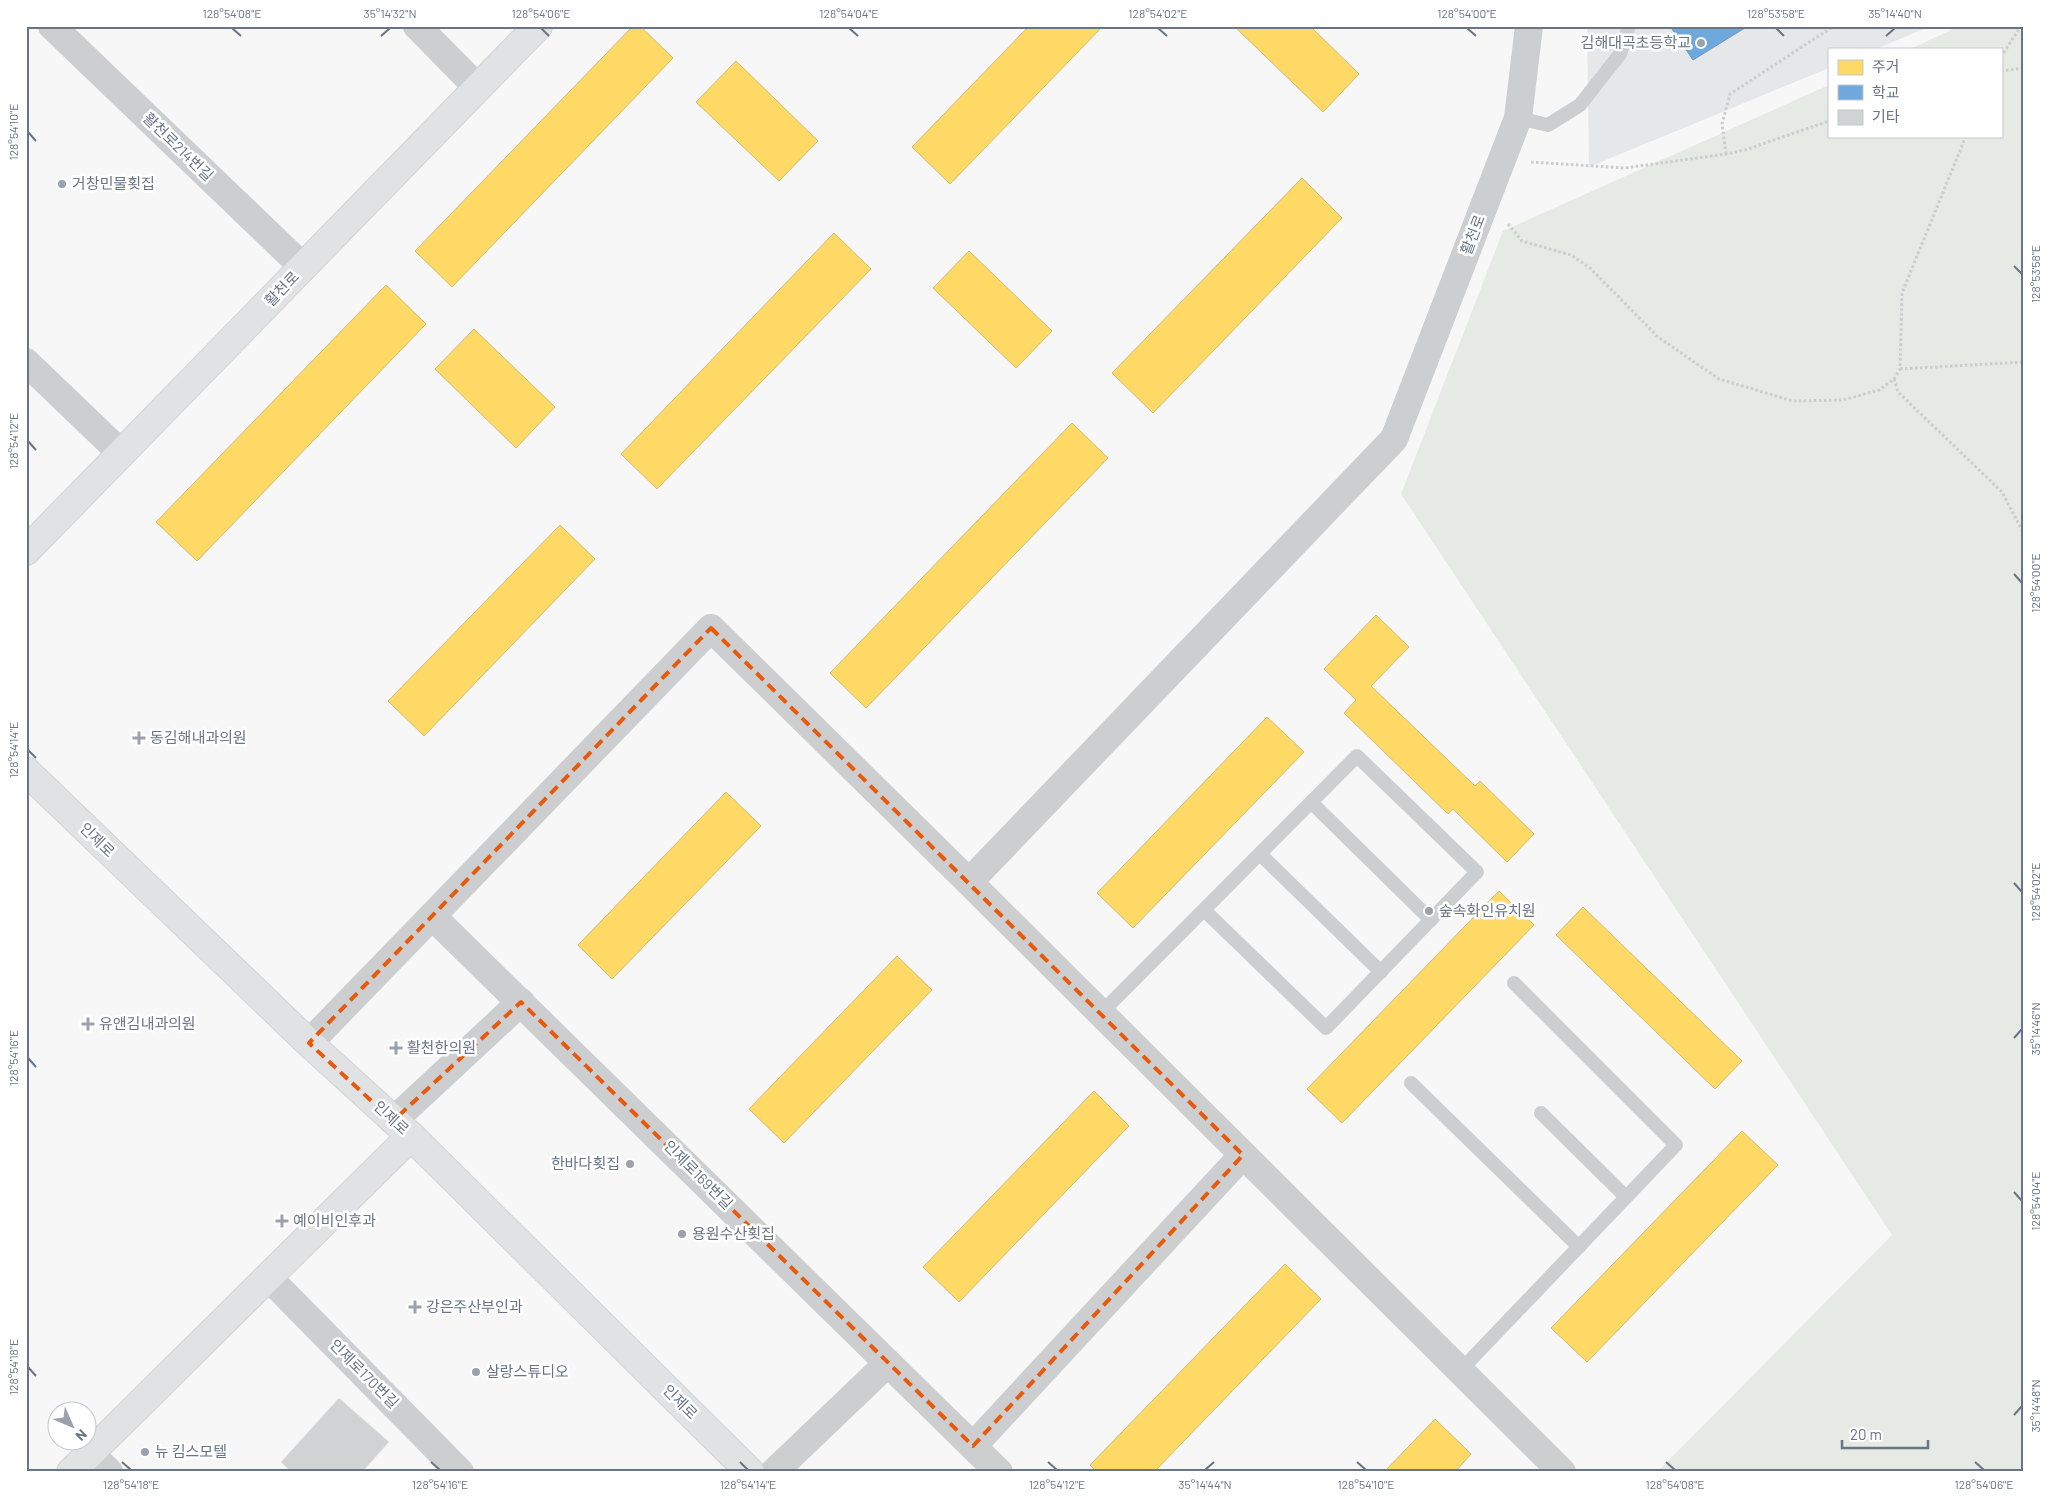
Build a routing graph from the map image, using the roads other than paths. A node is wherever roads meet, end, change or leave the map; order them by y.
1 (52, 26) edge
2 (417, 26) edge
3 (538, 26) edge
4 (1528, 26) edge
5 (1629, 26) edge
6 (478, 88) junction
7 (1518, 118) junction
8 (303, 267) junction
9 (26, 362) edge
10 (122, 454) junction
11 (26, 551) edge
12 (26, 772) edge
13 (1311, 802) junction
14 (1260, 854) junction
15 (969, 882) junction
16 (1204, 910) junction
17 (433, 917) junction
18 (1431, 920) junction
19 (1381, 972) junction
20 (1514, 983) dead end
21 (521, 1002) junction
22 (1101, 1013) junction
23 (309, 1043) junction
24 (1411, 1083) dead end
25 (1541, 1113) dead end
26 (402, 1128) junction
27 (1244, 1155) junction
28 (1626, 1197) junction
29 (1579, 1247) junction
30 (268, 1277) junction
31 (888, 1363) junction
32 (1460, 1371) junction
33 (973, 1446) junction
34 (90, 1453) junction
35 (71, 1472) edge
36 (109, 1472) edge
37 (460, 1472) edge
38 (750, 1472) edge
39 (774, 1472) edge
40 (999, 1472) edge
41 (1562, 1472) edge

1 - 8 street, 활천로214번길
2 - 6 street
3 - 6 street, 활천로
4 - 7 street, 활천로
5 - 7 lane
6 - 8 street, 활천로
7 - 15 street, 활천로
8 - 10 street, 활천로
9 - 10 street
10 - 11 street, 활천로
12 - 23 street, 인제로
13 - 14 lane
13 - 18 lane
13 - 18 lane
14 - 16 lane
14 - 19 lane
15 - 17 street
15 - 22 street
16 - 19 lane
16 - 22 lane
17 - 21 street, 인제로169번길
17 - 23 street
18 - 19 lane
20 - 28 lane
21 - 26 street
21 - 31 street, 인제로169번길
22 - 27 street
23 - 26 street, 인제로
24 - 29 lane
25 - 28 lane
26 - 30 street
26 - 38 street, 인제로
27 - 32 street
27 - 33 street
28 - 29 lane
29 - 32 lane
30 - 34 street
30 - 37 street, 인제로170번길
31 - 33 street, 인제로169번길
31 - 39 street
32 - 41 street
33 - 40 street, 인제로169번길
34 - 35 street
34 - 36 street

